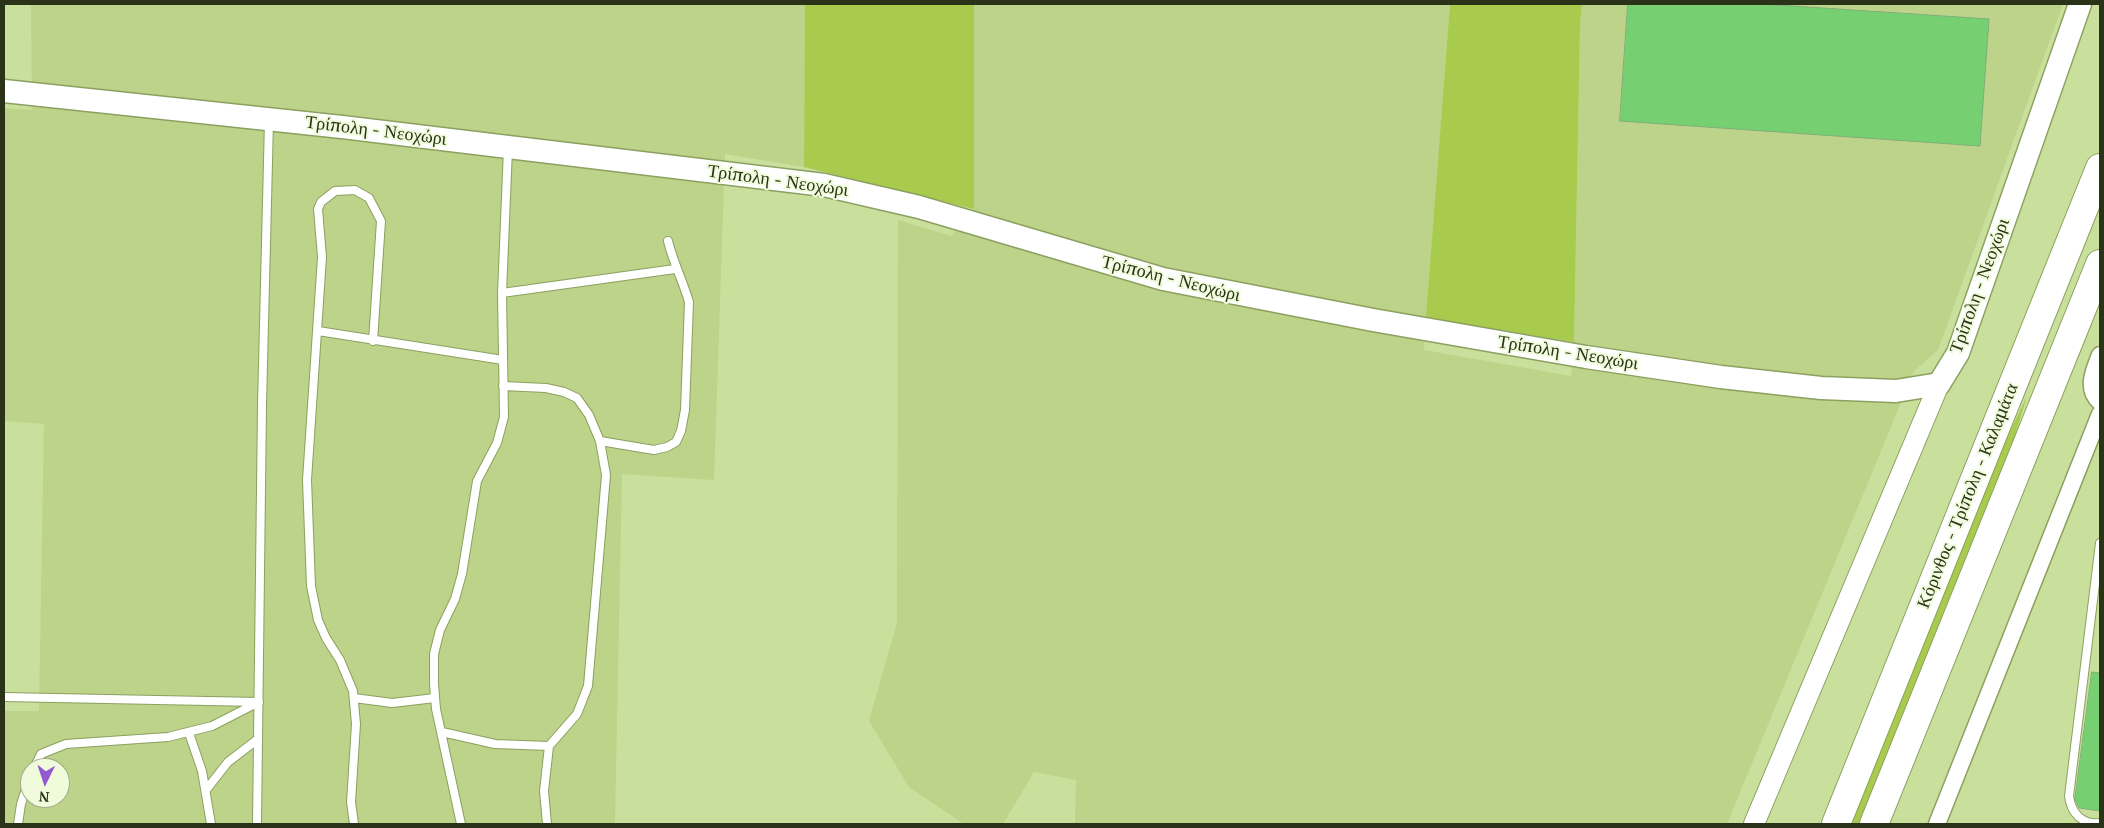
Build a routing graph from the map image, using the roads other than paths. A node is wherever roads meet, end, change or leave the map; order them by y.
1 (2080, 4) edge
2 (4, 91) edge
3 (269, 119) junction
4 (508, 147) junction
5 (2100, 168) edge
6 (668, 241) dead end
7 (2100, 264) edge
8 (675, 270) junction
9 (502, 293) junction
10 (318, 332) junction
11 (373, 341) junction
12 (2100, 355) edge
13 (503, 360) junction
14 (1939, 384) junction
15 (503, 386) junction
16 (2100, 402) edge
17 (2100, 414) edge
18 (600, 441) junction
19 (2100, 543) edge
20 (4, 697) edge
21 (354, 698) junction
22 (435, 698) junction
23 (259, 702) junction
24 (442, 732) junction
25 (189, 733) junction
26 (258, 739) junction
27 (549, 746) junction
28 (39, 758) edge
29 (206, 790) junction
30 (20, 808) edge
31 (18, 824) edge
32 (211, 824) edge
33 (257, 824) edge
34 (354, 824) edge
35 (461, 824) edge
36 (547, 824) edge
37 (1754, 824) edge
38 (1836, 824) edge
39 (1874, 824) edge
40 (1937, 824) edge
41 (2100, 824) edge

1 - 14 main road, Τρίπολη - Νεοχώρι
2 - 3 main road, Τρίπολη - Νεοχώρι
3 - 4 main road, Τρίπολη - Νεοχώρι
3 - 23 lane
4 - 9 lane
4 - 14 main road, Τρίπολη - Νεοχώρι
5 - 38 highway, Κόρινθος - Τρίπολη - Καλαμάτα
6 - 8 lane
7 - 39 highway, Κόρινθος - Τρίπολη - Καλαμάτα
8 - 9 lane
8 - 18 lane
9 - 13 lane
10 - 11 lane
10 - 11 lane
10 - 21 lane
11 - 13 lane
12 - 16 street
13 - 15 lane
14 - 37 street
15 - 18 lane
15 - 22 lane
17 - 40 street
18 - 27 lane
19 - 41 lane
20 - 23 lane
21 - 22 lane
21 - 34 lane
22 - 24 lane
23 - 25 lane
23 - 26 lane
24 - 27 lane
24 - 35 lane
25 - 28 lane
25 - 29 lane
26 - 29 lane
26 - 33 lane
27 - 36 lane
29 - 32 lane
30 - 31 lane

